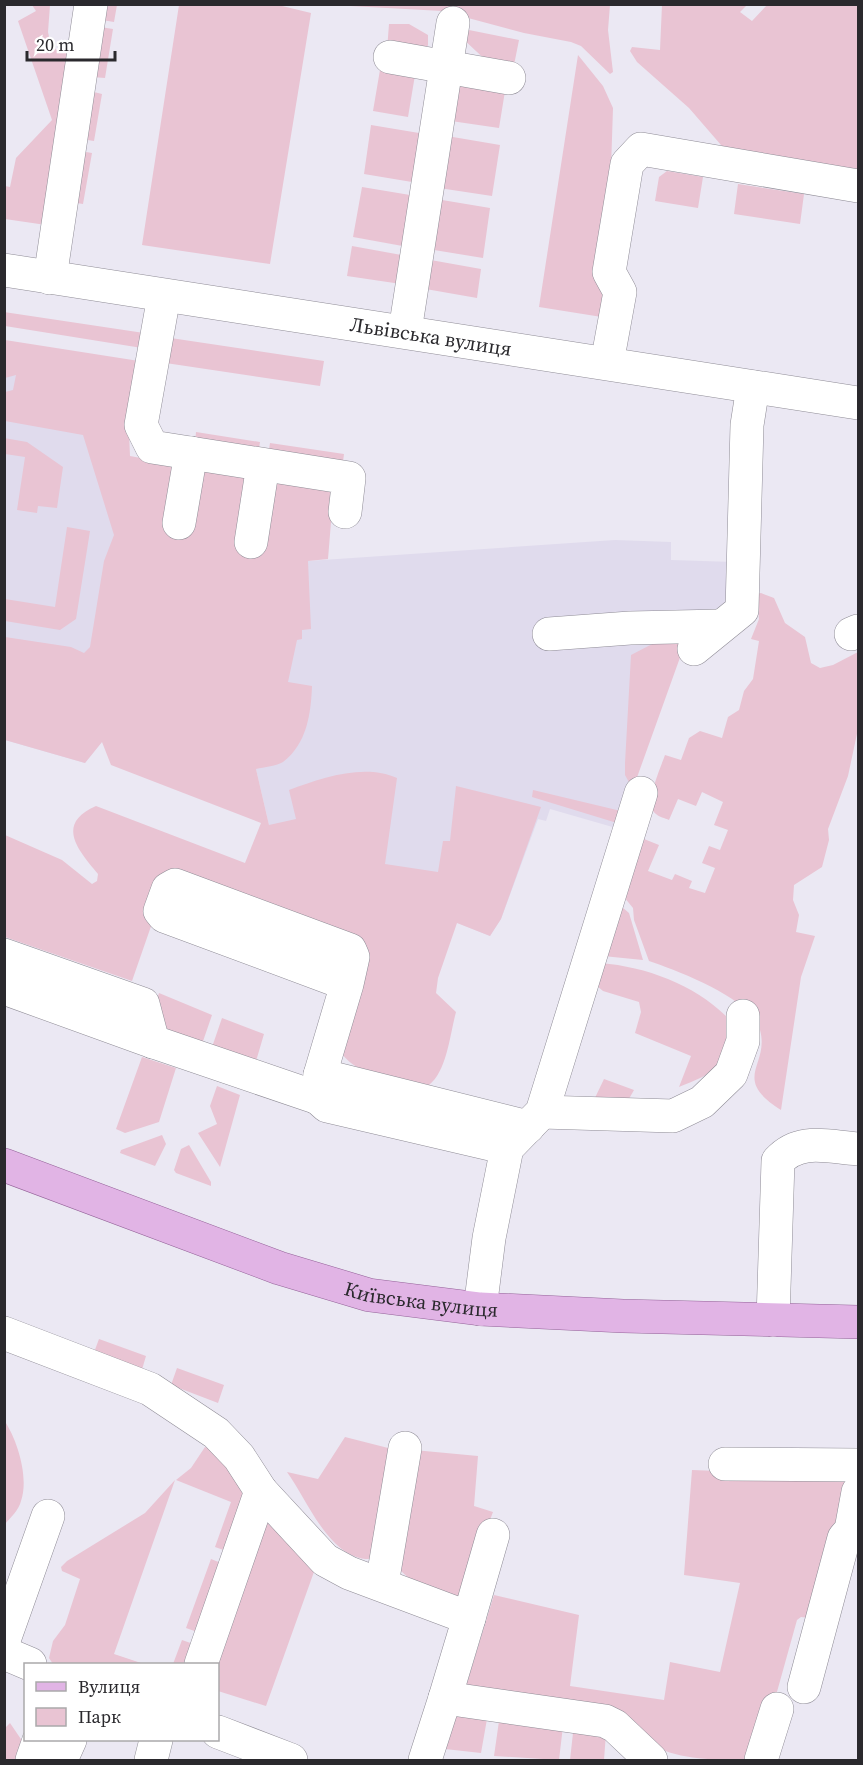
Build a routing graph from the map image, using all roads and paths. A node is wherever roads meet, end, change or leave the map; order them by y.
1 (91, 4) edge
2 (453, 23) dead end
3 (390, 57) dead end
4 (446, 66) junction
5 (509, 78) dead end
6 (858, 186) edge
7 (4, 270) edge
8 (50, 278) junction
9 (164, 296) junction
10 (405, 330) junction
11 (607, 363) junction
12 (753, 387) junction
13 (858, 403) edge
14 (191, 453) junction
15 (263, 465) junction
16 (345, 512) dead end
17 (179, 523) dead end
18 (251, 542) dead end
19 (721, 626) junction
20 (549, 634) dead end
21 (694, 649) dead end
22 (641, 793) dead end
23 (214, 900) junction
24 (292, 929) junction
25 (204, 931) junction
26 (4, 955) edge
27 (281, 960) junction
28 (346, 984) junction
29 (4, 987) edge
30 (743, 1016) dead end
31 (153, 1042) junction
32 (319, 1087) junction
33 (526, 1129) junction
34 (858, 1149) edge
35 (4, 1165) edge
36 (4, 1186) edge
37 (480, 1309) junction
38 (773, 1320) junction
39 (858, 1322) edge
40 (4, 1333) edge
41 (858, 1342) edge
42 (405, 1448) dead end
43 (725, 1464) dead end
44 (858, 1465) edge
45 (261, 1491) junction
46 (858, 1492) edge
47 (48, 1516) dead end
48 (494, 1534) dead end
49 (382, 1584) junction
50 (470, 1618) junction
51 (4, 1640) edge
52 (4, 1653) edge
53 (26, 1663) edge
54 (202, 1663) edge
55 (804, 1687) dead end
56 (445, 1698) junction
57 (777, 1708) dead end
58 (219, 1732) edge
59 (39, 1741) edge
60 (70, 1741) edge
61 (156, 1741) edge
62 (32, 1761) edge
63 (61, 1761) edge
64 (151, 1761) edge
65 (291, 1761) edge
66 (425, 1761) edge
67 (651, 1761) edge
68 (761, 1761) edge

1 - 8 street
2 - 4 street
3 - 4 street
4 - 5 street
4 - 10 street
6 - 11 street
7 - 8 street, Львівська вулиця
8 - 9 street, Львівська вулиця
9 - 10 street, Львівська вулиця
9 - 14 street
10 - 11 street, Львівська вулиця
11 - 12 street, Львівська вулиця
12 - 13 street, Львівська вулиця
12 - 19 street
14 - 15 street
14 - 17 street
15 - 16 street
15 - 18 street
19 - 20 street
19 - 21 street
22 - 33 street
23 - 24 street
23 - 25 street
23 - 25 street
24 - 27 street
24 - 28 street
25 - 27 street
26 - 31 street
27 - 28 street
28 - 32 street
29 - 31 street
30 - 33 street
31 - 32 street
32 - 33 street
33 - 37 street
34 - 38 street
35 - 37 main road, Київська вулиця
36 - 41 main road, Київська вулиця
37 - 38 main road, Київська вулиця
38 - 39 main road, Київська вулиця
40 - 45 street
42 - 49 street
43 - 44 street
45 - 49 street
45 - 54 street
46 - 55 street
47 - 51 street
48 - 50 street
49 - 50 street
50 - 56 street
52 - 53 street
56 - 66 street
56 - 67 street
57 - 68 street
58 - 65 street
59 - 62 street
60 - 63 street
61 - 64 street

